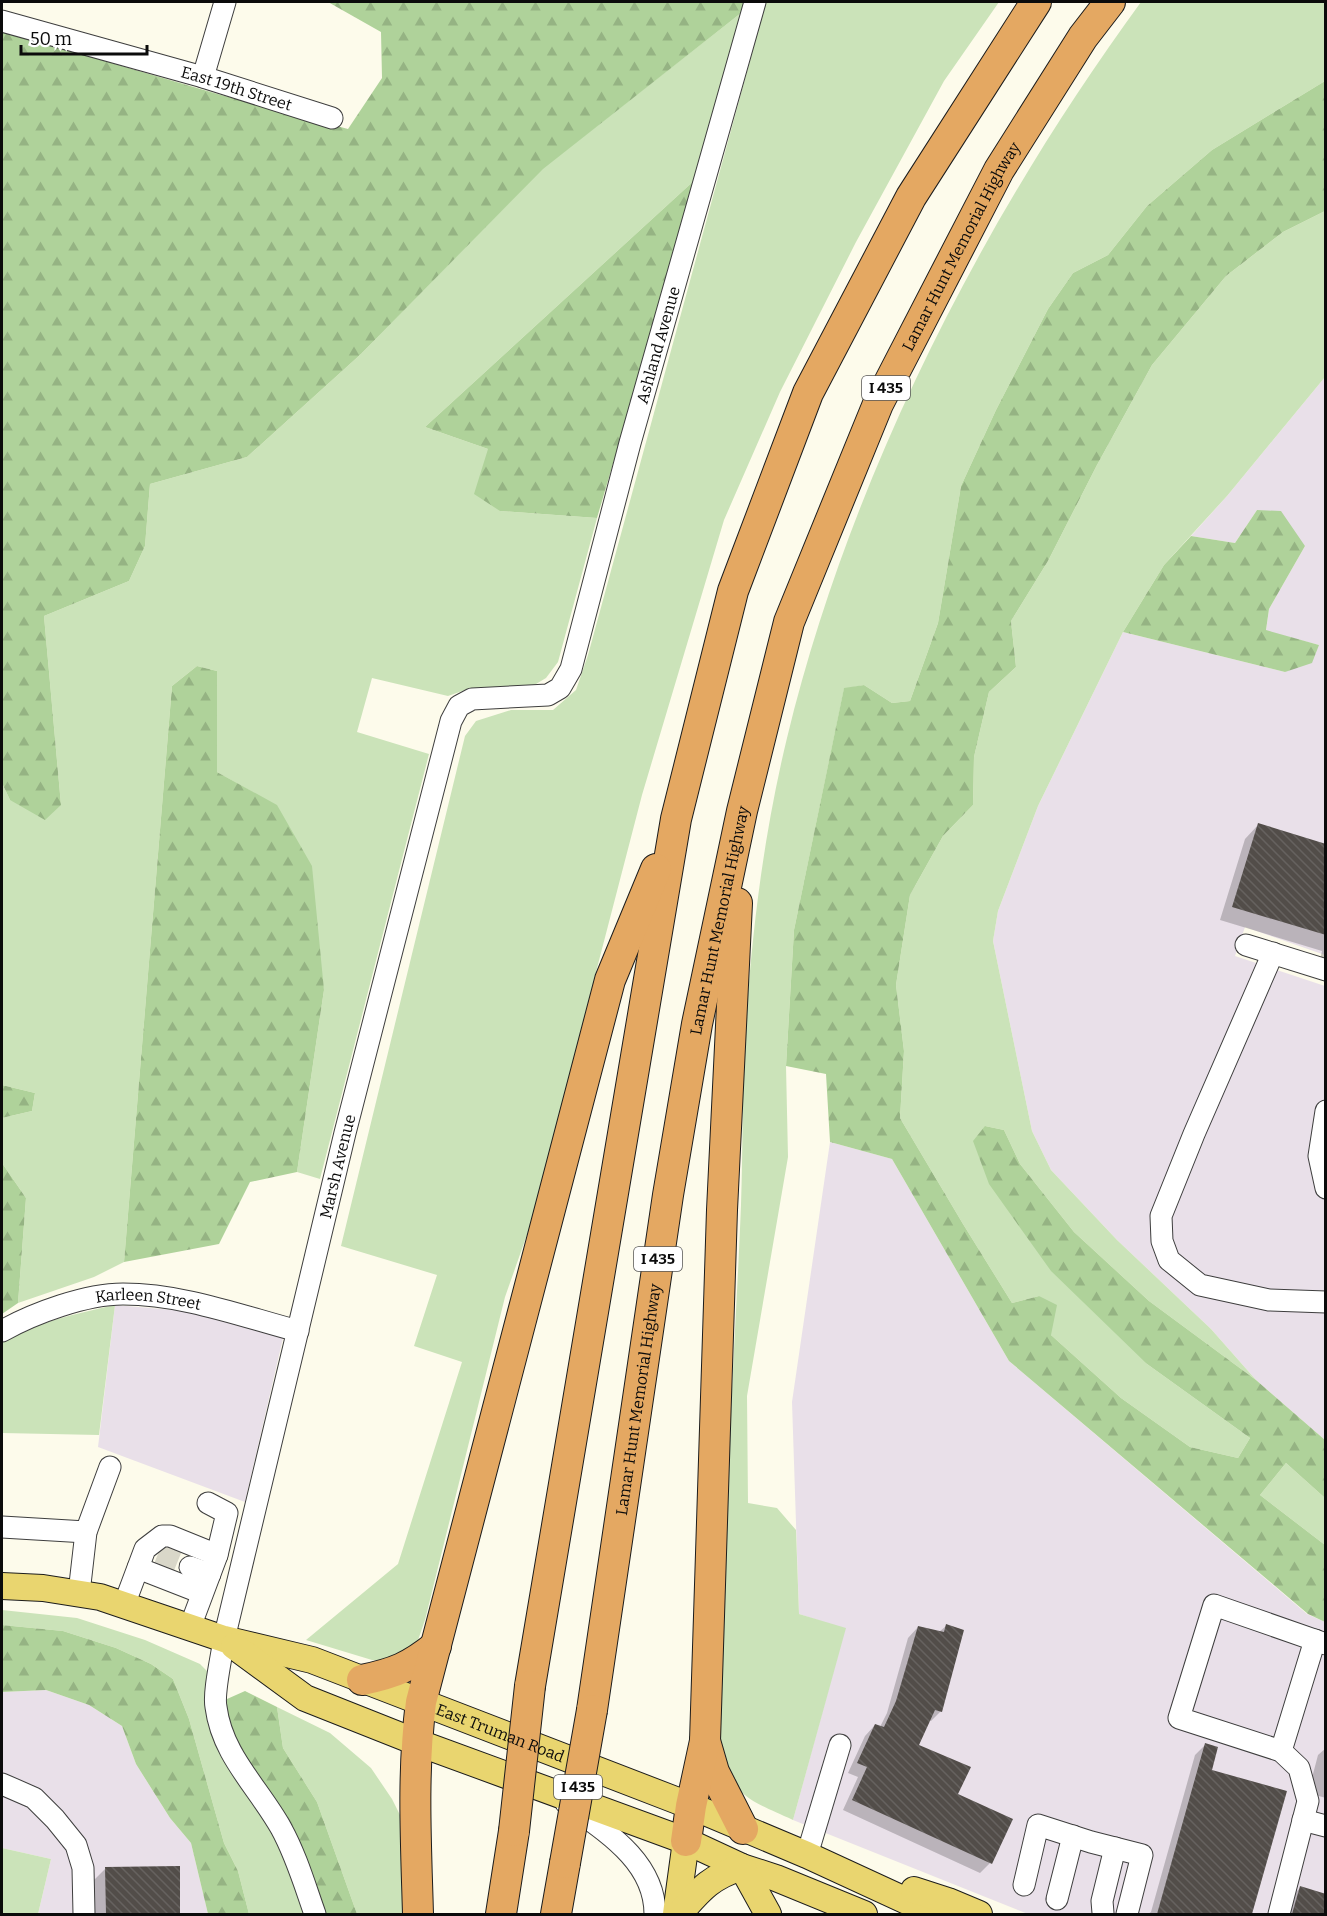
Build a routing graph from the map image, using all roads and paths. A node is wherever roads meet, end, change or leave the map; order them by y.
1 (225, 2) edge
2 (755, 2) edge
3 (1036, 2) edge
4 (1110, 2) edge
5 (2, 21) edge
6 (203, 76) junction
7 (332, 118) dead end
8 (467, 702) joint
9 (742, 810) junction
10 (676, 819) junction
11 (1246, 945) dead end
12 (1273, 953) junction
13 (1326, 970) edge
14 (1326, 1111) edge
15 (1326, 1188) edge
16 (1326, 1302) edge
17 (2, 1331) edge
18 (298, 1331) junction
19 (110, 1467) dead end
20 (208, 1503) dead end
21 (2, 1527) edge
22 (86, 1532) junction
23 (147, 1557) junction
24 (206, 1571) junction
25 (239, 1576) junction
26 (2, 1586) edge
27 (79, 1593) junction
28 (124, 1605) junction
29 (190, 1627) junction
30 (224, 1639) junction
31 (1320, 1642) edge
32 (436, 1646) junction
33 (362, 1680) junction
34 (421, 1702) junction
35 (416, 1742) junction
36 (705, 1742) junction
37 (840, 1745) dead end
38 (1281, 1751) junction
39 (2, 1784) edge
40 (549, 1791) junction
41 (691, 1806) junction
42 (1303, 1820) junction
43 (1326, 1826) edge
44 (743, 1829) junction
45 (1073, 1836) junction
46 (686, 1841) junction
47 (1115, 1848) junction
48 (807, 1855) junction
49 (742, 1867) junction
50 (1024, 1885) dead end
51 (1057, 1899) dead end
52 (84, 1914) edge
53 (315, 1914) edge
54 (418, 1914) edge
55 (501, 1914) edge
56 (556, 1914) edge
57 (655, 1914) edge
58 (678, 1914) edge
59 (768, 1914) edge
60 (864, 1914) edge
61 (934, 1914) edge
62 (979, 1914) edge
63 (1105, 1914) edge
64 (1127, 1914) edge
65 (1279, 1914) edge

1 - 6 street
2 - 8 street, Ashland Avenue
3 - 10 highway
4 - 9 highway, Lamar Hunt Memorial Highway / I 435
5 - 6 street, East 19th Street
6 - 7 street, East 19th Street
8 - 18 street, Marsh Avenue
9 - 36 highway
9 - 56 highway, Lamar Hunt Memorial Highway / I 435, bridge
10 - 32 highway
10 - 55 highway, bridge
11 - 12 street
12 - 13 street
12 - 16 street
14 - 15 street
17 - 18 street, Karleen Street
18 - 25 street, Marsh Avenue
19 - 22 street
20 - 24 street
21 - 22 street
22 - 27 street
23 - 24 street
23 - 24 street
23 - 28 street
24 - 25 street
24 - 29 street
25 - 30 street, Marsh Avenue
26 - 27 main road, East Truman Road
27 - 28 main road, East Truman Road
28 - 29 main road, East Truman Road
29 - 30 main road, East Truman Road
30 - 33 main road, East Truman Road
30 - 35 main road, East Truman Road
30 - 53 street, Marsh Avenue
31 - 38 street
31 - 38 street
32 - 33 highway
32 - 34 highway
33 - 34 main road, East Truman Road
34 - 35 highway
34 - 41 main road, East Truman Road
35 - 40 main road, East Truman Road
35 - 54 highway
36 - 41 highway
36 - 44 highway
37 - 48 street
38 - 42 street
39 - 52 street
40 - 46 main road, East Truman Road
40 - 57 street
41 - 44 main road, East Truman Road
41 - 46 highway
42 - 43 street
42 - 65 street
44 - 48 main road, East Truman Road
45 - 47 street
45 - 50 street
45 - 51 street
46 - 49 main road, East Truman Road
46 - 58 main road
47 - 63 street
47 - 64 street
48 - 61 main road, East Truman Road
48 - 62 main road
49 - 58 main road
49 - 59 main road
49 - 60 main road, East Truman Road

